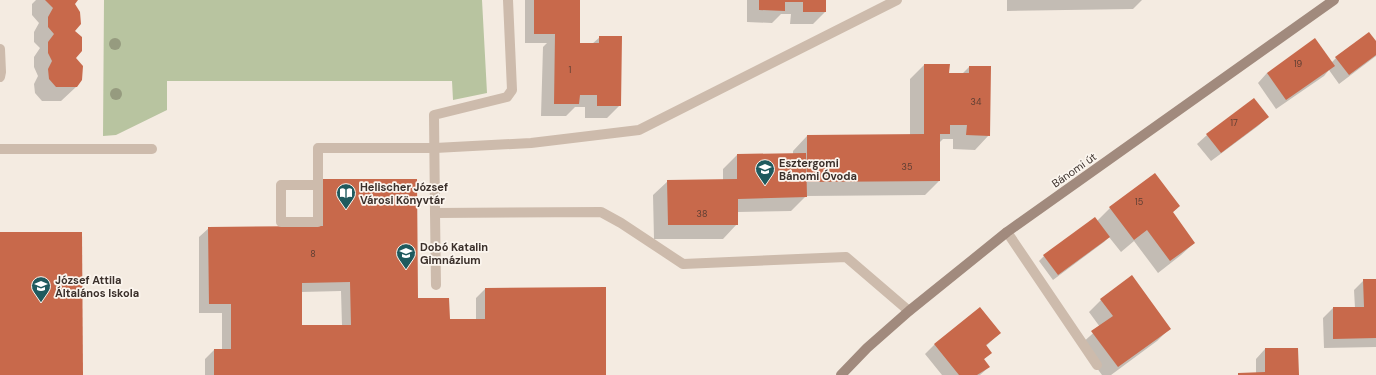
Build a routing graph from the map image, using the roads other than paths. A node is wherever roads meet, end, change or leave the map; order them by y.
1 (508, 0) edge
2 (897, 0) edge
3 (1334, 0) edge
4 (0, 49) edge
5 (0, 77) edge
6 (435, 148) junction
7 (0, 149) edge
8 (152, 149) dead end
9 (318, 185) junction
10 (435, 213) junction
11 (1007, 232) junction
12 (436, 285) dead end
13 (909, 311) junction
14 (1096, 366) dead end
15 (841, 375) edge

1 - 6 street
2 - 6 street
3 - 11 main road, Bánomi út
4 - 5 street
6 - 9 street
6 - 10 street
7 - 8 street
9 - 9 street
10 - 12 street
10 - 13 street
11 - 13 main road, Bánomi út
11 - 14 street
13 - 15 main road, Bánomi út

